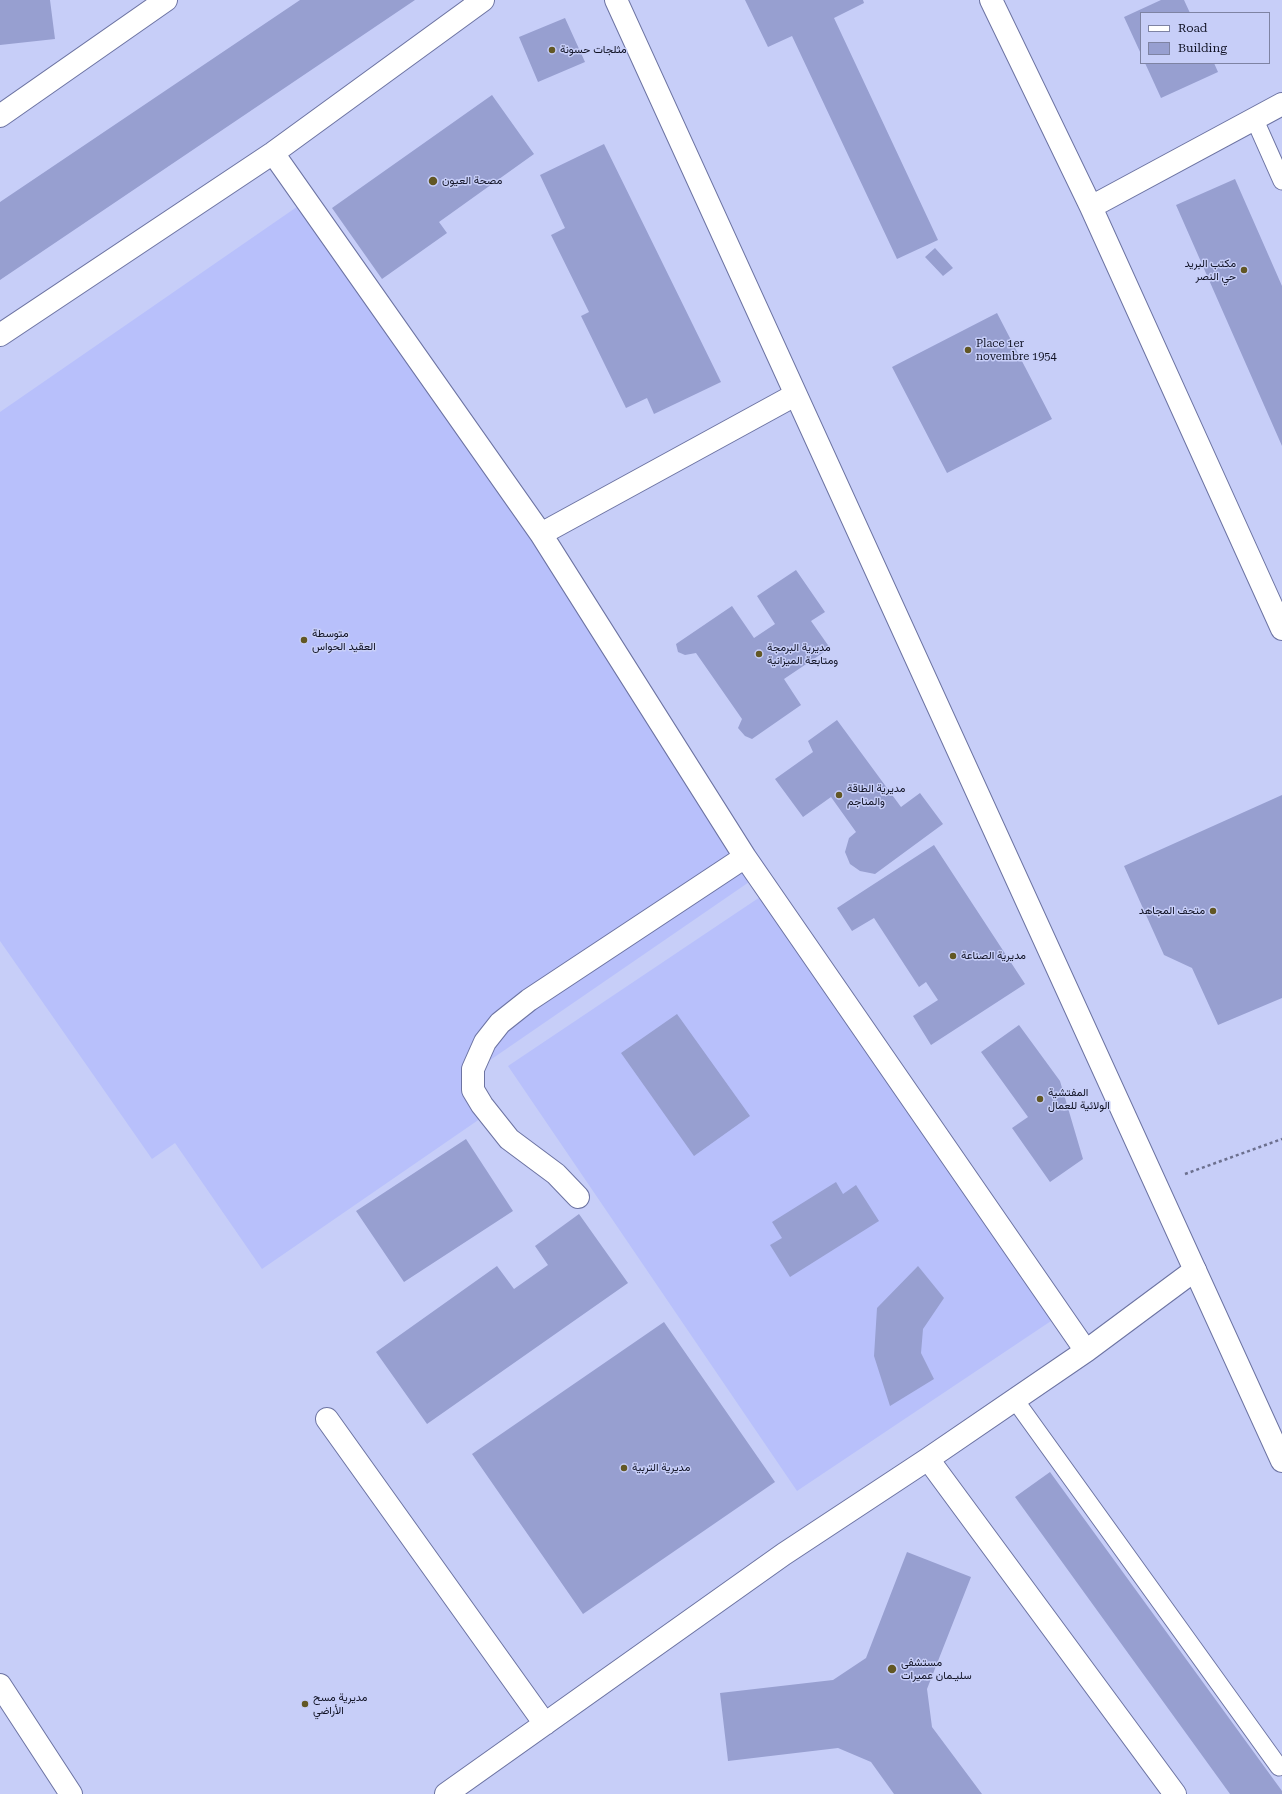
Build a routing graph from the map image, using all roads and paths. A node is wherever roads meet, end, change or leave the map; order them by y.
1 (166, 0) edge
2 (483, 0) edge
3 (616, 0) edge
4 (992, 0) edge
5 (1282, 104) edge
6 (0, 116) edge
7 (1254, 118) junction
8 (273, 153) junction
9 (1282, 181) edge
10 (1091, 207) junction
11 (0, 335) edge
12 (795, 395) junction
13 (541, 534) junction
14 (1282, 629) edge
15 (745, 857) junction
16 (1282, 1139) edge
17 (1156, 1185) junction
18 (578, 1197) dead end
19 (1195, 1270) junction
20 (1086, 1351) junction
21 (1015, 1400) junction
22 (326, 1419) dead end
23 (928, 1459) junction
24 (1282, 1461) edge
25 (0, 1685) edge
26 (545, 1724) junction
27 (1279, 1766) dead end
28 (71, 1794) edge
29 (446, 1794) edge
30 (1175, 1794) edge

1 - 6 street
2 - 8 street
3 - 12 street
4 - 10 street
5 - 7 street
7 - 9 lane
7 - 10 street
8 - 11 street
8 - 13 street
10 - 14 street
12 - 13 street
12 - 17 street
13 - 15 street
15 - 18 street
15 - 20 street
16 - 17 path
17 - 19 street
19 - 20 street
19 - 24 street
20 - 21 street
21 - 23 street
21 - 27 lane
22 - 26 street
23 - 26 street
23 - 30 street
25 - 28 street
26 - 29 street

